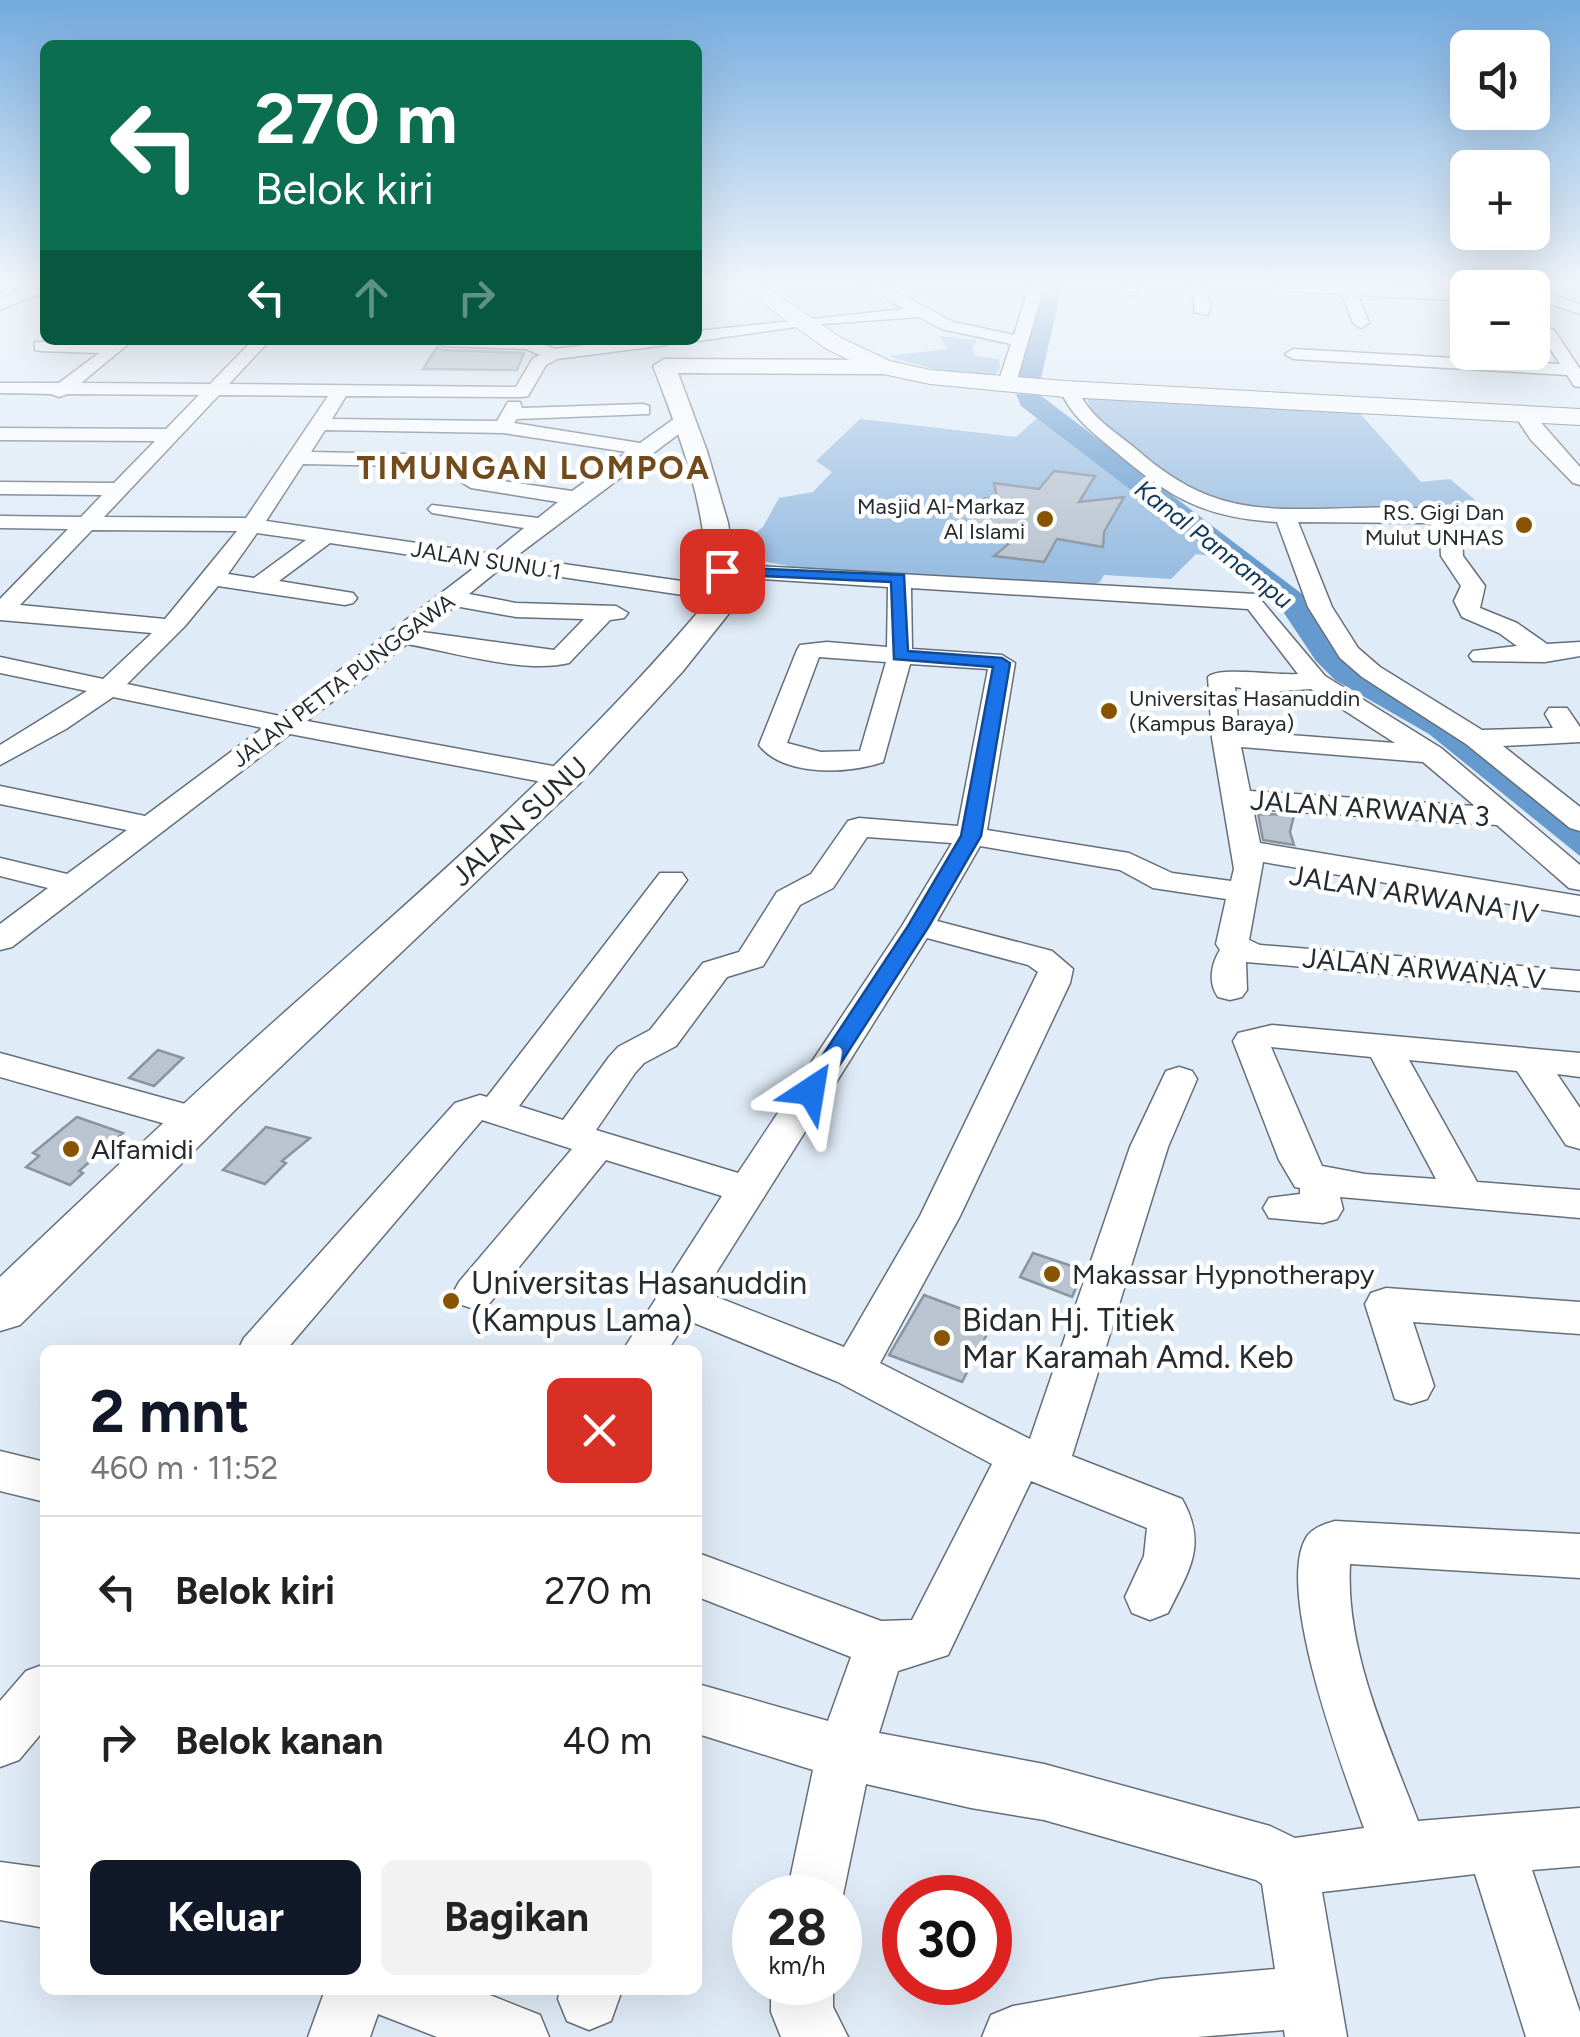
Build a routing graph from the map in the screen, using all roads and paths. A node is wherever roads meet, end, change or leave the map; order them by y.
1 (77, 378) edge
2 (178, 378) edge
3 (223, 378) edge
4 (273, 378) edge
5 (530, 378) edge
6 (668, 378) edge
7 (976, 378) edge
8 (1029, 378) edge
9 (356, 385) junction
10 (1031, 387) junction
11 (0, 388) edge
12 (64, 388) junction
13 (522, 392) junction
14 (643, 410) dead end
15 (158, 411) dead end
16 (206, 411) junction
17 (1522, 413) junction
18 (318, 416) junction
19 (1580, 417) edge
20 (685, 420) junction
21 (507, 421) junction
22 (173, 435) junction
23 (4, 438) edge
24 (642, 449) junction
25 (297, 458) junction
26 (449, 461) dead end
27 (488, 470) dead end
28 (1580, 479) edge
29 (0, 488) edge
30 (121, 489) junction
31 (576, 498) junction
32 (440, 509) dead end
33 (1285, 515) junction
34 (0, 522) edge
35 (90, 522) junction
36 (250, 525) junction
37 (545, 526) junction
38 (327, 535) junction
39 (497, 562) junction
40 (210, 578) junction
41 (899, 578) junction
42 (722, 583) junction
43 (259, 585) junction
44 (652, 586) junction
45 (345, 598) dead end
46 (451, 598) junction
47 (6, 601) edge
48 (602, 614) junction
49 (170, 627) junction
50 (402, 636) junction
51 (1580, 650) edge
52 (1546, 654) junction
53 (900, 655) junction
54 (1482, 656) dead end
55 (0, 665) edge
56 (1316, 681) junction
57 (108, 688) junction
58 (1558, 714) dead end
59 (286, 725) junction
60 (0, 728) edge
61 (36, 735) junction
62 (1226, 738) junction
63 (1476, 738) junction
64 (1431, 754) junction
65 (0, 757) edge
66 (569, 778) junction
67 (0, 796) edge
68 (1236, 799) junction
69 (1504, 817) junction
70 (1580, 822) edge
71 (151, 826) junction
72 (971, 836) junction
73 (0, 867) edge
74 (1240, 870) junction
75 (671, 880) dead end
76 (1580, 881) edge
77 (72, 885) junction
78 (1580, 906) edge
79 (1580, 918) edge
80 (918, 926) junction
81 (0, 940) edge
82 (1253, 952) junction
83 (1580, 981) edge
84 (1230, 990) dead end
85 (1382, 1046) junction
86 (1528, 1060) junction
87 (0, 1065) edge
88 (1580, 1065) edge
89 (1179, 1079) dead end
90 (485, 1108) junction
91 (194, 1119) junction
92 (1580, 1136) edge
93 (586, 1138) junction
94 (1322, 1182) junction
95 (747, 1190) junction
96 (1464, 1194) junction
97 (1580, 1204) edge
98 (1282, 1208) dead end
99 (474, 1293) dead end
100 (677, 1298) junction
101 (0, 1310) edge
102 (1580, 1318) edge
103 (265, 1345) edge
104 (648, 1345) edge
105 (854, 1370) junction
106 (1411, 1386) dead end
107 (1033, 1461) junction
108 (0, 1471) edge
109 (40, 1481) edge
110 (1580, 1556) edge
111 (702, 1577) edge
112 (1150, 1597) dead end
113 (881, 1645) junction
114 (40, 1695) edge
115 (702, 1711) edge
116 (0, 1741) edge
117 (843, 1752) junction
118 (1580, 1837) edge
119 (1494, 1843) junction
120 (1401, 1851) junction
121 (1289, 1868) junction
122 (818, 1875) edge
123 (0, 1891) edge
124 (40, 1897) edge
125 (354, 1995) edge
126 (408, 1995) edge
127 (801, 2005) edge
128 (1314, 2018) edge
129 (1098, 2030) edge
130 (339, 2037) edge
131 (518, 2037) edge
132 (817, 2037) edge
133 (1013, 2037) edge
134 (1557, 2037) edge

1 - 12 street
2 - 12 street
3 - 16 street
4 - 9 street
5 - 13 street
6 - 20 main road
7 - 10 highway
8 - 10 street
9 - 13 street
9 - 18 street
10 - 17 highway
10 - 33 street
11 - 12 street
12 - 23 street
13 - 21 street
14 - 21 street
15 - 16 street
16 - 22 street
17 - 19 highway
17 - 28 street
18 - 21 street
18 - 25 street
20 - 24 street, JALAN PETTA PUNGGAWA
20 - 42 main road
21 - 24 street
22 - 23 street
22 - 30 street
24 - 31 street, JALAN PETTA PUNGGAWA
25 - 26 street
25 - 36 street
27 - 31 street
29 - 30 street
30 - 35 street
31 - 37 street, JALAN PETTA PUNGGAWA
32 - 37 street
33 - 52 street
33 - 63 street
34 - 35 street, JALAN SUNU 1
35 - 36 street, JALAN SUNU 1
35 - 47 street
36 - 38 street, JALAN SUNU 1
36 - 40 street
37 - 39 street, JALAN PETTA PUNGGAWA
38 - 39 street, JALAN SUNU 1
38 - 43 street
39 - 44 street, JALAN SUNU 1
39 - 46 street, JALAN PETTA PUNGGAWA
40 - 43 street
40 - 49 street
41 - 42 street, JALAN SUNU 1
41 - 53 street
41 - 56 street, JALAN SUNU 1
42 - 44 street, JALAN SUNU 1
42 - 66 main road, JALAN SUNU
43 - 45 street
44 - 48 street
46 - 48 street
46 - 50 street, JALAN PETTA PUNGGAWA
47 - 49 street
48 - 50 street
49 - 57 street
50 - 59 street, JALAN PETTA PUNGGAWA
51 - 52 street
52 - 54 street
53 - 53 street
53 - 72 street
55 - 57 street
56 - 62 street
56 - 64 street, JALAN SUNU 1
57 - 59 street
57 - 61 street
58 - 63 street
59 - 66 street
59 - 71 street, JALAN PETTA PUNGGAWA
60 - 61 street
61 - 65 street
62 - 64 street
62 - 68 street
63 - 70 street
64 - 69 street, JALAN SUNU 1
66 - 91 main road, JALAN SUNU
67 - 71 street
68 - 69 street, JALAN ARWANA 3
68 - 74 street
69 - 76 street, JALAN SUNU 1
71 - 77 street, JALAN PETTA PUNGGAWA
72 - 74 street
72 - 80 street
72 - 93 street
73 - 77 street
74 - 78 street
74 - 79 street, JALAN ARWANA IV
74 - 82 street
75 - 90 street
77 - 81 street, JALAN PETTA PUNGGAWA
80 - 95 street
80 - 105 street
82 - 83 street, JALAN ARWANA V
82 - 84 street
85 - 86 street
85 - 94 street
85 - 96 street
86 - 88 street
86 - 92 street
87 - 91 street
89 - 107 street
90 - 93 street
90 - 103 street
91 - 101 main road, JALAN SUNU
93 - 95 street
93 - 99 street
94 - 96 street
94 - 98 street
95 - 100 street
96 - 97 street
100 - 104 street
100 - 105 street
102 - 106 street
105 - 107 street
107 - 112 street
107 - 113 street
108 - 109 street
110 - 120 street
111 - 113 street
113 - 117 street
114 - 116 street
115 - 117 street
117 - 121 street
117 - 122 street
118 - 119 street
119 - 120 street
119 - 134 street
120 - 121 street
121 - 128 street
123 - 124 street
125 - 130 street
126 - 131 street
127 - 132 street
128 - 129 street
129 - 133 street

